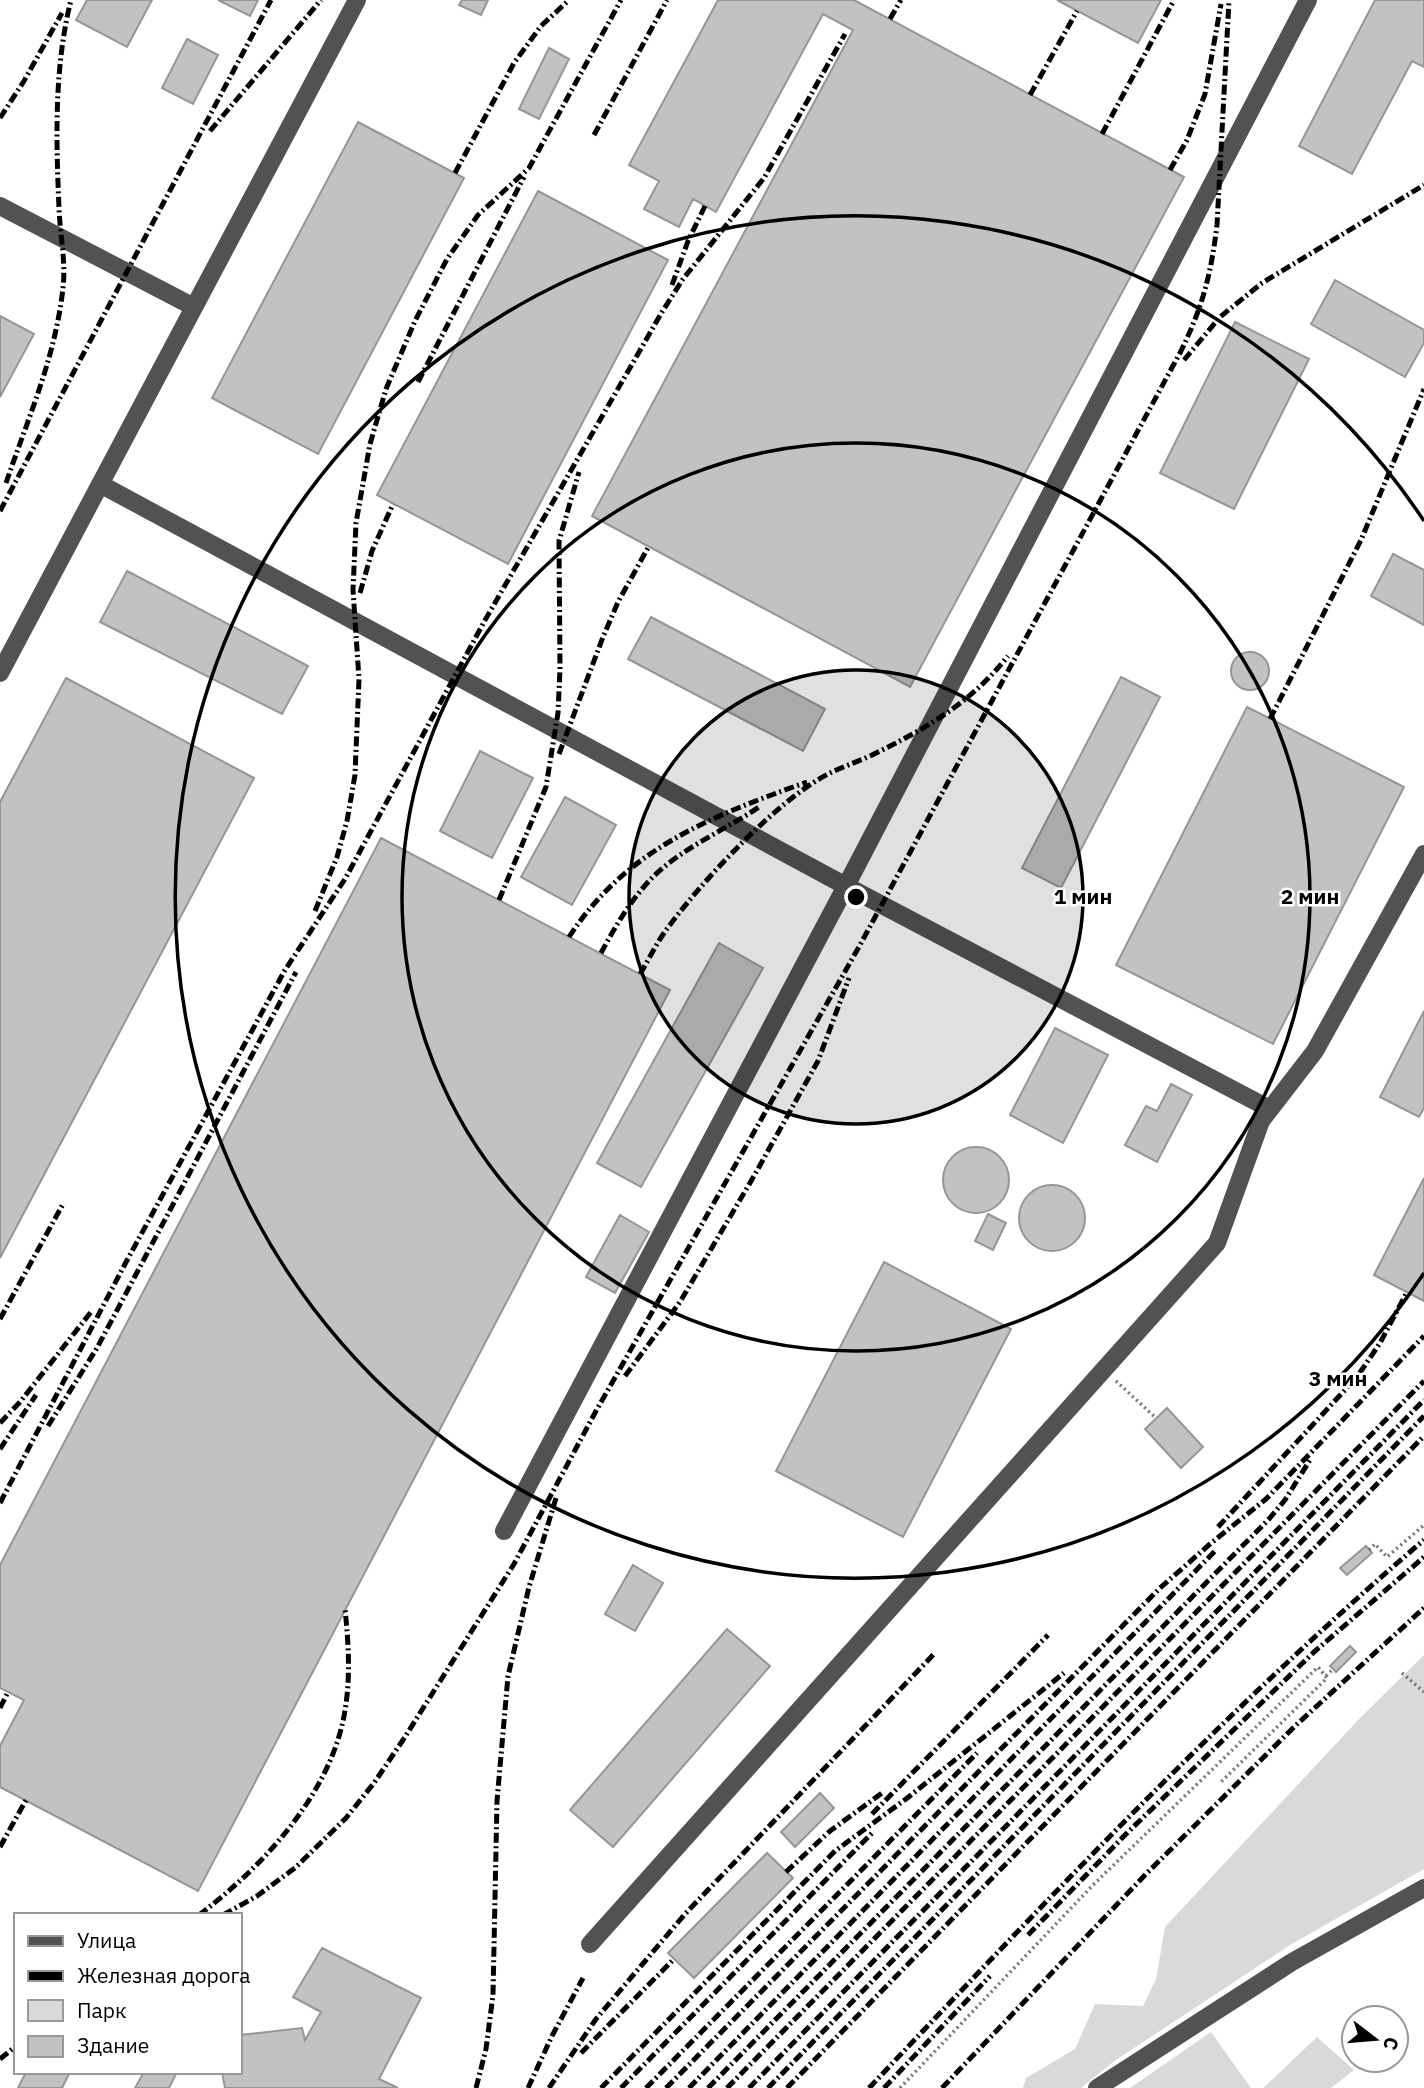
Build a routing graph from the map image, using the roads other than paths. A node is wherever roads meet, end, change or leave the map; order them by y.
1 (357, 0) edge
2 (1308, 0) edge
3 (0, 206) edge
4 (194, 307) junction
5 (100, 484) junction
6 (0, 673) edge
7 (1424, 855) edge
8 (846, 886) junction
9 (1270, 1108) junction
10 (503, 1531) dead end
11 (1424, 1888) edge
12 (590, 1944) dead end
13 (1097, 2088) edge

1 - 4 lane
2 - 8 lane
3 - 4 lane
4 - 5 lane
5 - 6 lane
5 - 8 lane
7 - 9 lane
8 - 9 lane
8 - 10 lane
9 - 12 lane
11 - 13 lane

